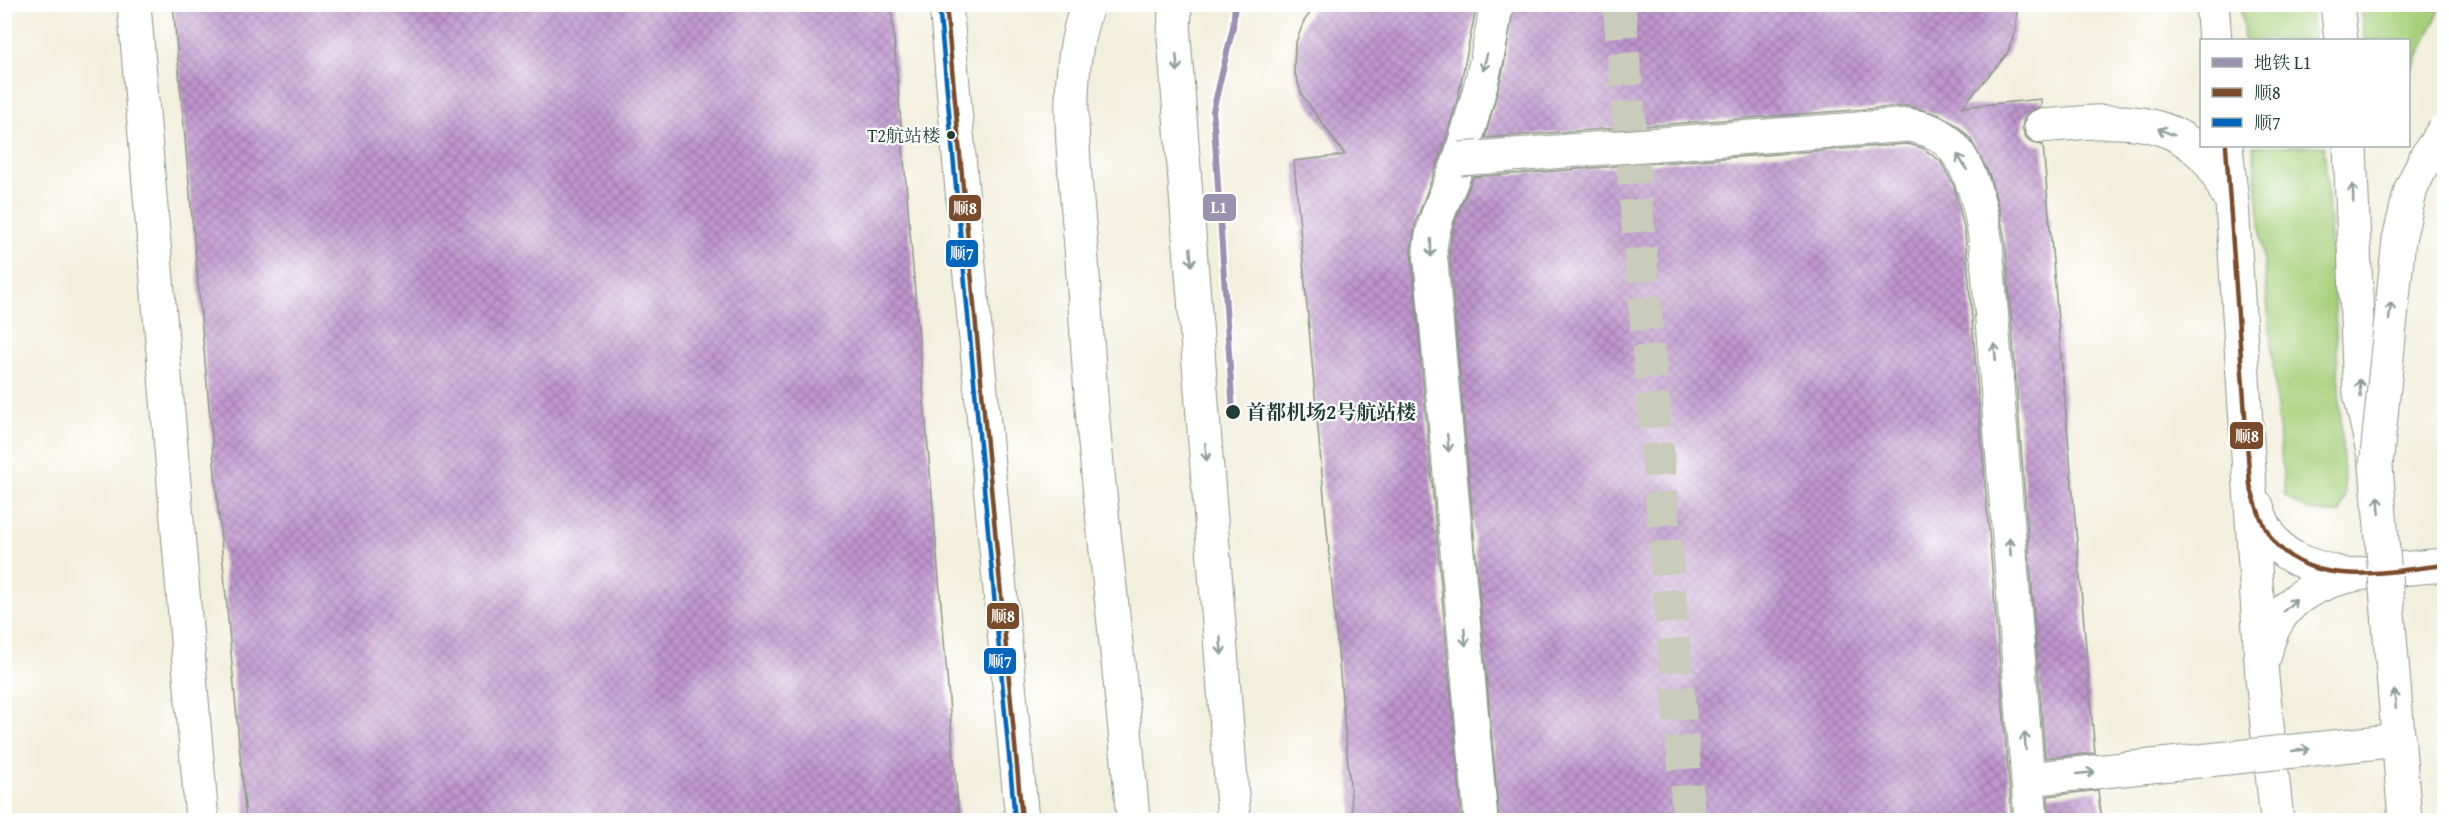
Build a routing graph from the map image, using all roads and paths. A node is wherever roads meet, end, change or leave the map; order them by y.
1 (134, 4) edge
2 (946, 4) edge
3 (963, 4) edge
4 (1061, 4) edge
5 (1088, 4) edge
6 (1175, 4) edge
7 (1496, 4) edge
8 (2212, 4) edge
9 (2337, 4) edge
10 (2216, 39) edge
11 (2341, 39) edge
12 (2041, 126) dead end
13 (2445, 130) edge
14 (2226, 147) edge
15 (2350, 147) edge
16 (1460, 159) junction
17 (2232, 203) junction
18 (2376, 466) junction
19 (2250, 485) junction
20 (2445, 565) edge
21 (2346, 575) junction
22 (2262, 677) junction
23 (2399, 740) junction
24 (2028, 779) junction
25 (202, 820) edge
26 (1022, 820) edge
27 (1038, 820) edge
28 (1124, 820) edge
29 (1133, 820) edge
30 (1234, 820) edge
31 (1481, 820) edge
32 (2031, 820) edge
33 (2277, 820) edge
34 (2405, 820) edge

1 - 25 street
2 - 26 street
3 - 27 street
4 - 28 street
5 - 29 street
6 -> 30 street
7 -> 16 street
8 - 10 street
9 - 11 street
17 -> 12 street
18 -> 13 street, bridge
14 - 17 street
18 -> 15 street
24 -> 16 street, bridge
16 -> 31 street
17 - 19 street
23 -> 18 street, bridge
19 - 21 street
19 - 22 street
20 - 21 street
22 -> 21 street
22 - 33 street
24 -> 23 street, bridge
23 - 34 street, bridge
24 - 32 street, bridge

